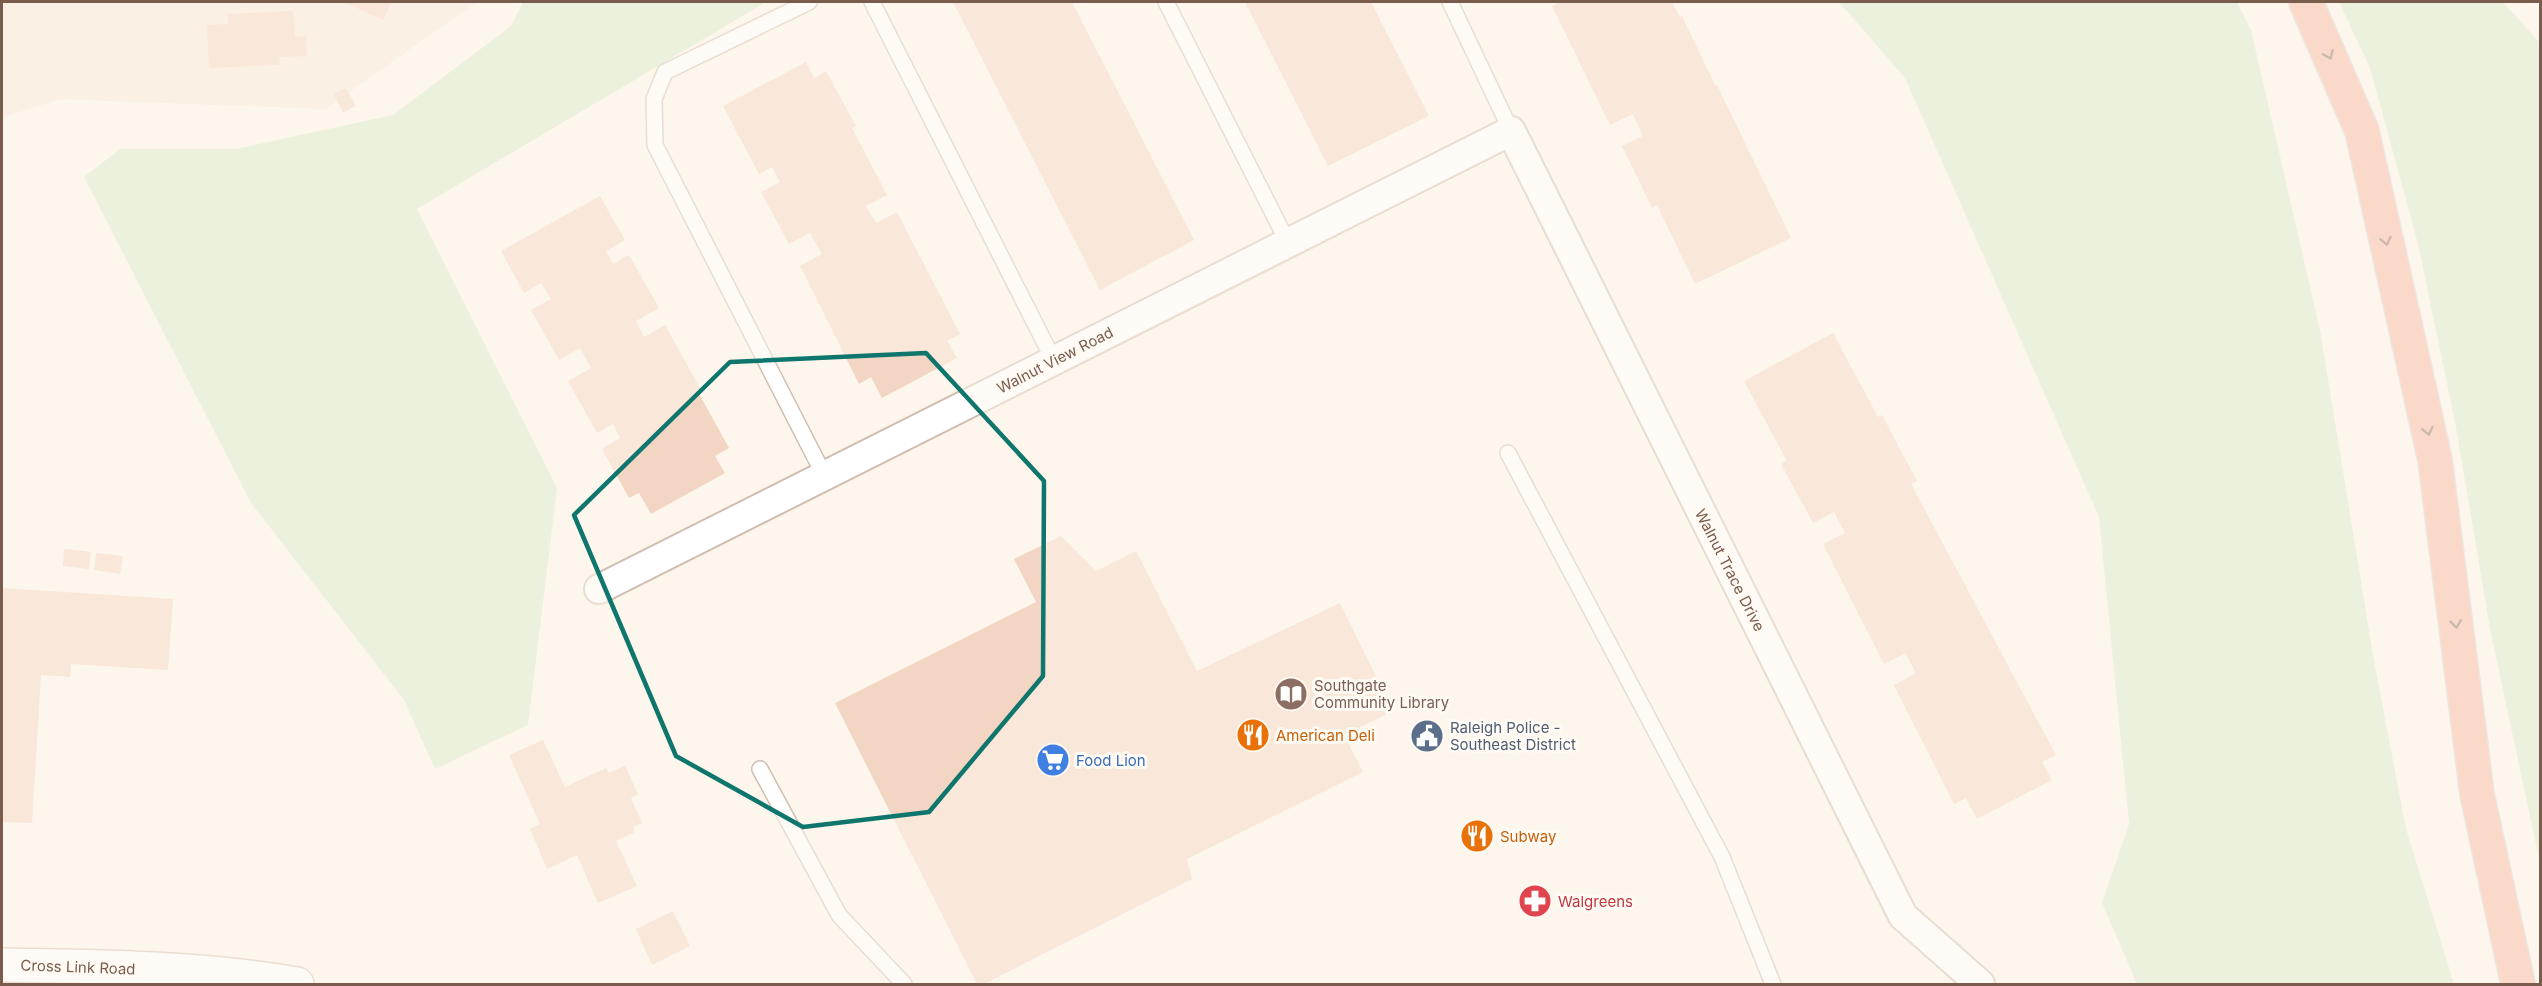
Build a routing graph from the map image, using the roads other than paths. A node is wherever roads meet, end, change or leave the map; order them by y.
1 (809, 2) edge
2 (872, 2) edge
3 (1166, 2) edge
4 (1450, 2) edge
5 (2306, 2) edge
6 (1511, 131) junction
7 (1288, 243) junction
8 (1054, 361) junction
9 (1508, 453) dead end
10 (824, 476) junction
11 (599, 589) dead end
12 (760, 769) dead end
13 (2, 965) edge
14 (297, 984) edge
15 (904, 984) edge
16 (1773, 984) edge
17 (1980, 984) edge
18 (2518, 984) edge

1 - 10 lane
2 - 8 lane
3 - 7 lane
4 - 6 lane
5 -> 18 highway
6 - 7 street, Walnut View Road
6 - 17 street, Walnut Trace Drive
7 - 8 street, Walnut View Road
8 - 10 street, Walnut View Road
9 - 16 lane
10 - 11 street, Walnut View Road
12 - 15 lane
13 - 14 street, Cross Link Road

